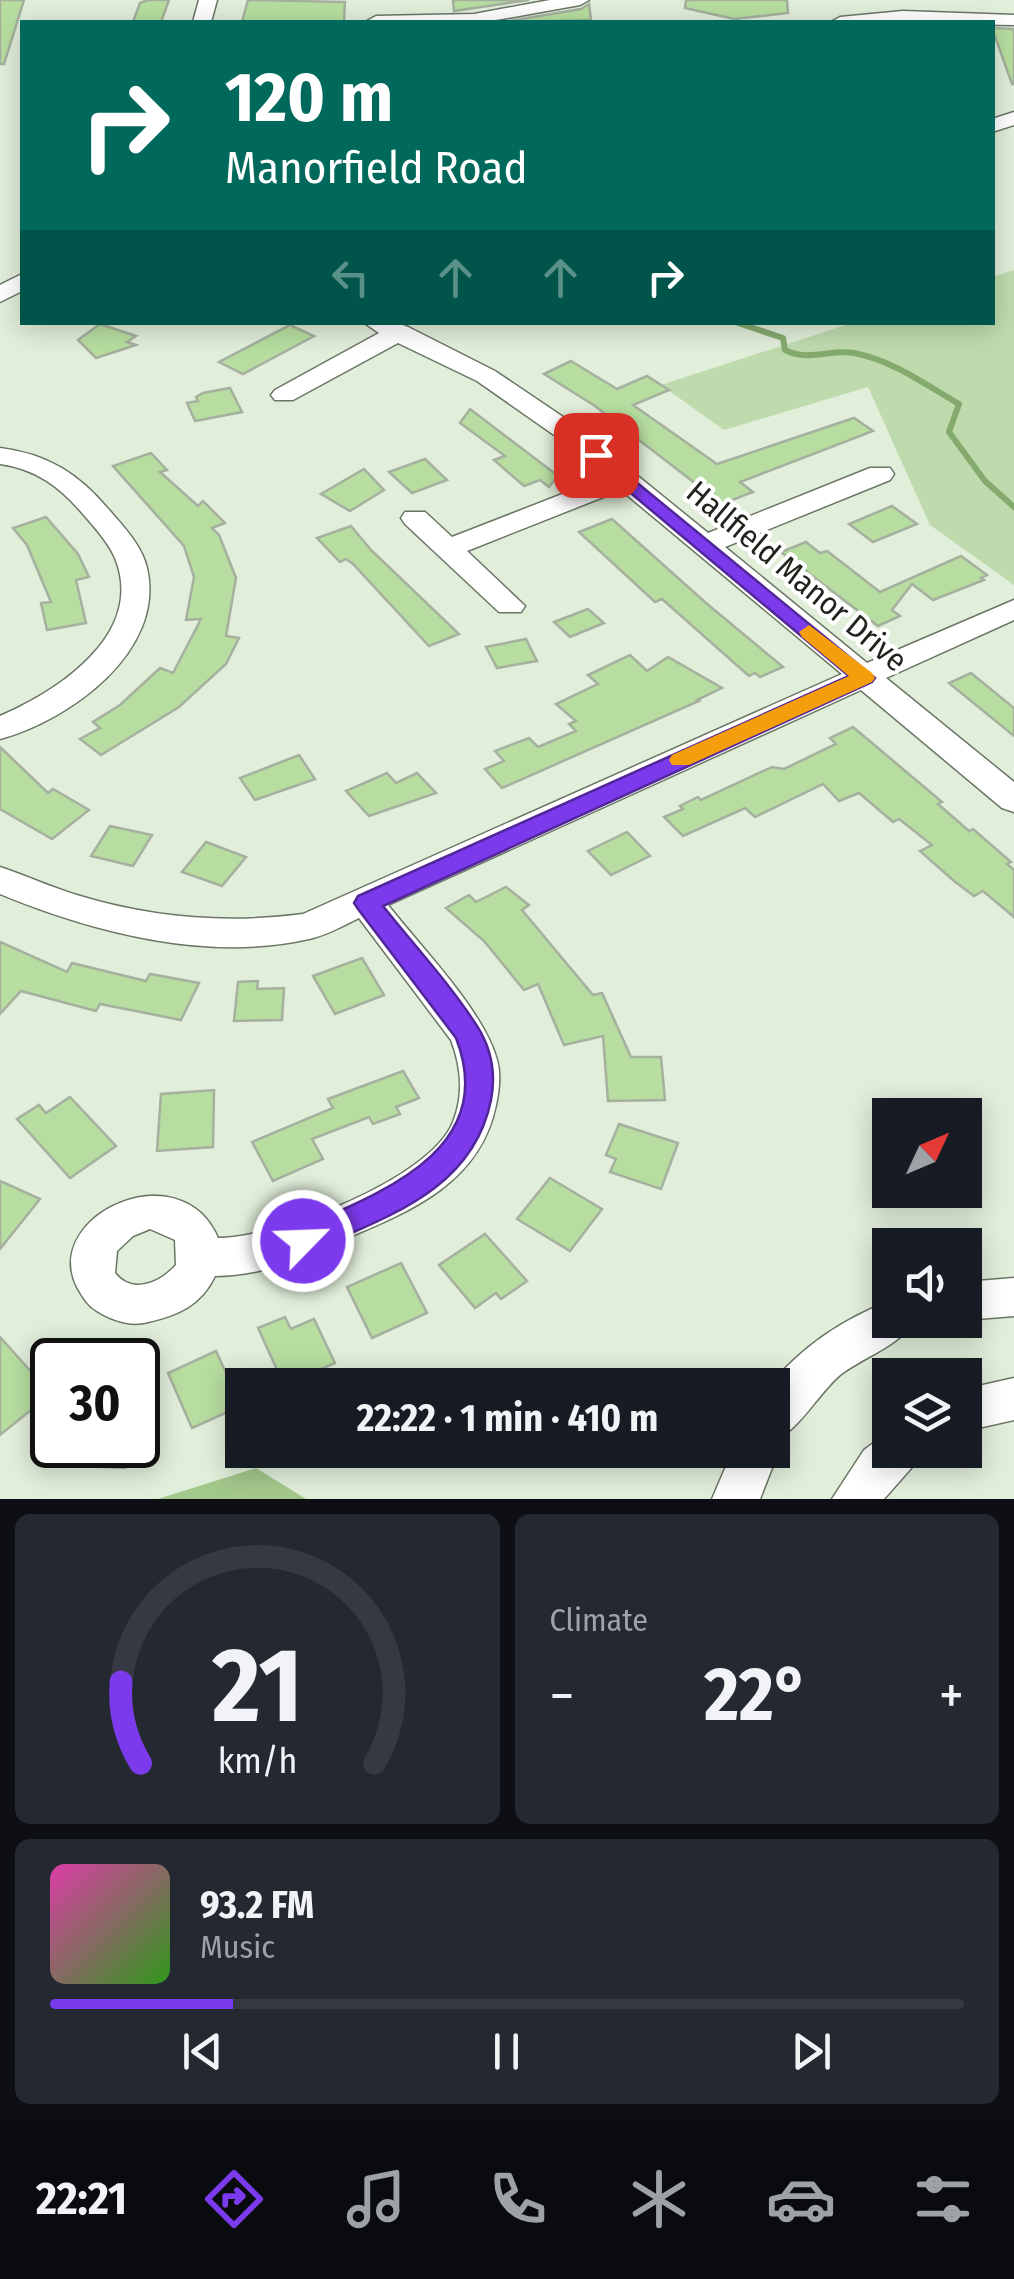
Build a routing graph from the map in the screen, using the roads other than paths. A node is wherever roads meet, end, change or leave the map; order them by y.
1 (580, 0) edge
2 (441, 20) edge
3 (861, 20) edge
4 (1014, 20) edge
5 (387, 328) edge
6 (284, 394) dead end
7 (0, 456) edge
8 (880, 474) dead end
9 (626, 479) junction
10 (415, 518) dead end
11 (704, 544) junction
12 (448, 548) junction
13 (510, 606) dead end
14 (1014, 609) edge
15 (864, 678) junction
16 (0, 728) edge
17 (1014, 800) edge
18 (0, 880) edge
19 (366, 903) junction
20 (200, 1257) dead end
21 (1014, 1296) edge
22 (982, 1299) edge
23 (872, 1330) edge
24 (790, 1397) edge
25 (1014, 1398) edge
26 (982, 1406) edge
27 (749, 1468) edge
28 (879, 1468) edge
29 (736, 1499) edge
30 (856, 1499) edge

1 - 2 street
3 - 4 street
5 - 6 street
5 - 9 street, Hallfield Manor Drive
7 - 16 street
8 - 11 street
9 - 11 street, Hallfield Manor Drive
9 - 12 street
10 - 12 street
11 - 15 street, Hallfield Manor Drive
12 - 13 street
14 - 15 street
15 - 17 street, Hallfield Manor Drive
15 - 19 street
18 - 19 street
19 - 20 street
21 - 22 street
23 - 24 street
25 - 26 street
27 - 29 street
28 - 30 street

